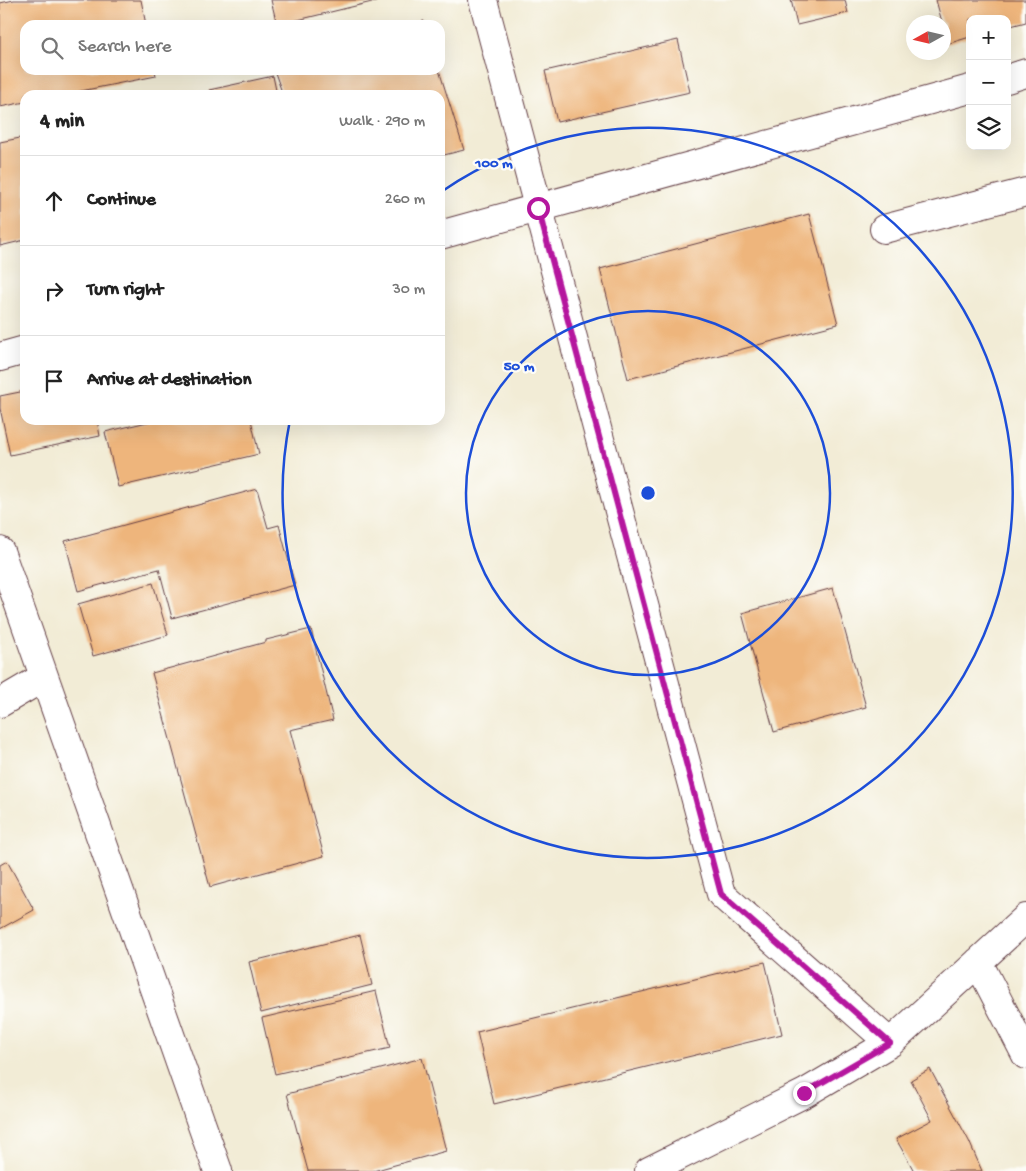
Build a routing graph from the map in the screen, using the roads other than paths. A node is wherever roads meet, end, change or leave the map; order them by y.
1 (483, 0) edge
2 (1026, 74) edge
3 (1011, 78) edge
4 (966, 90) edge
5 (1026, 192) edge
6 (538, 208) junction
7 (884, 229) dead end
8 (445, 235) edge
9 (20, 351) edge
10 (0, 357) edge
11 (0, 551) edge
12 (44, 677) junction
13 (0, 703) edge
14 (1026, 918) edge
15 (978, 962) junction
16 (890, 1043) junction
17 (1026, 1055) edge
18 (218, 1171) edge
19 (649, 1171) edge

1 - 6 street
2 - 3 street
4 - 6 street
5 - 7 street
6 - 8 street
6 - 16 street
9 - 10 street
11 - 12 street
12 - 13 street
12 - 18 street
14 - 15 street
15 - 16 street
15 - 17 street
16 - 19 street

